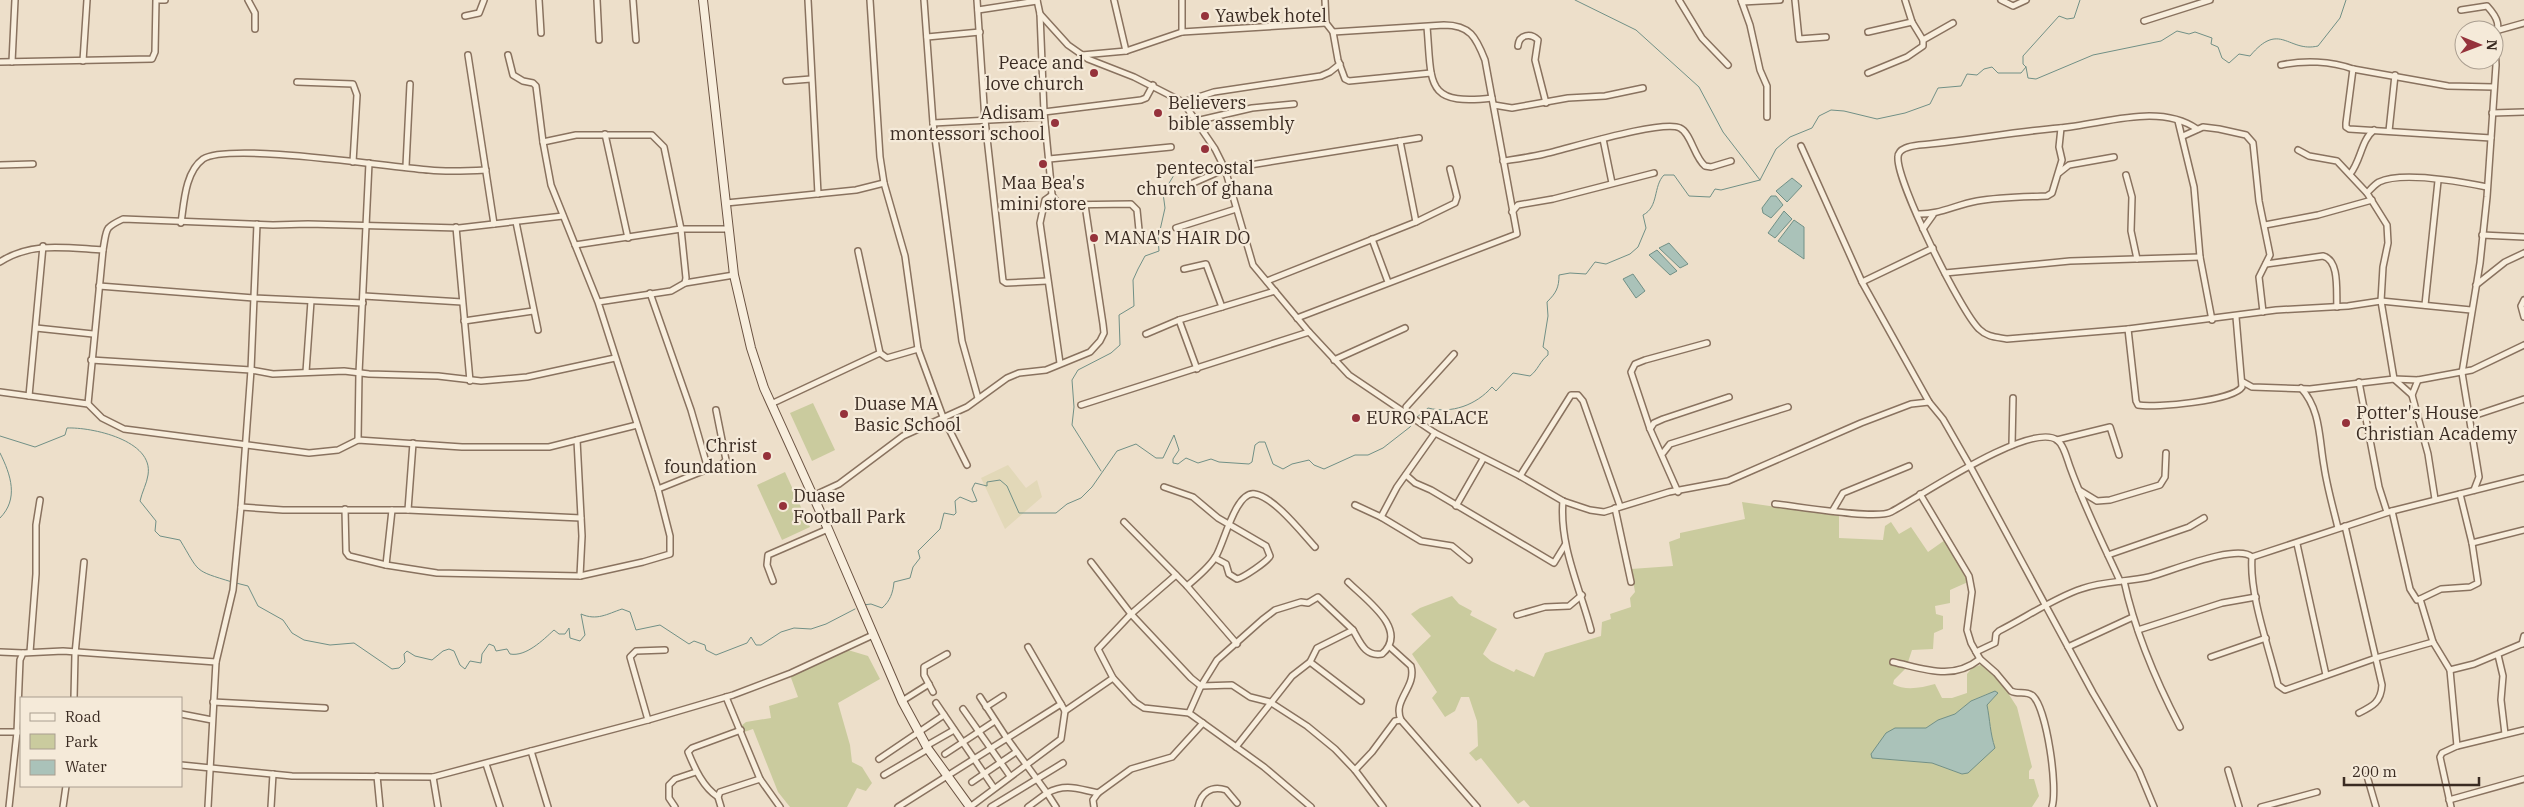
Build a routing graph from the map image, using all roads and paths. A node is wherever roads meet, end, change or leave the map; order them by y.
1 (15, 0) edge
2 (87, 0) edge
3 (158, 0) edge
4 (165, 0) edge
5 (248, 0) edge
6 (484, 0) edge
7 (539, 0) edge
8 (597, 0) edge
9 (633, 0) edge
10 (703, 0) edge
11 (808, 0) edge
12 (870, 0) edge
13 (924, 0) edge
14 (977, 0) edge
15 (1114, 0) edge
16 (1182, 0) edge
17 (1325, 0) edge
18 (1679, 0) edge
19 (1780, 0) edge
20 (1795, 0) edge
21 (1905, 0) edge
22 (2002, 0) edge
23 (2026, 0) edge
24 (2210, 0) edge
25 (1037, 1) edge
26 (1741, 1) edge
27 (978, 10) junction
28 (2461, 10) dead end
29 (1040, 14) junction
30 (466, 16) dead end
31 (2497, 20) edge
32 (2144, 21) dead end
33 (1912, 22) junction
34 (1326, 23) junction
35 (1953, 23) dead end
36 (2524, 24) edge
37 (1427, 26) junction
38 (255, 29) dead end
39 (2504, 29) edge
40 (541, 32) dead end
41 (980, 32) junction
42 (1182, 32) junction
43 (1333, 32) junction
44 (1868, 32) dead end
45 (927, 37) junction
46 (1826, 38) dead end
47 (599, 40) dead end
48 (636, 40) dead end
49 (1923, 40) junction
50 (1518, 46) dead end
51 (1126, 51) junction
52 (468, 55) dead end
53 (508, 55) dead end
54 (1082, 55) junction
55 (83, 61) junction
56 (0, 62) edge
57 (12, 62) junction
58 (1340, 64) junction
59 (2281, 64) dead end
60 (1728, 65) dead end
61 (2354, 69) junction
62 (2494, 70) edge
63 (1431, 73) junction
64 (1868, 73) dead end
65 (2396, 75) junction
66 (811, 79) junction
67 (786, 81) dead end
68 (297, 82) dead end
69 (410, 84) dead end
70 (1153, 85) junction
71 (2494, 87) junction
72 (1643, 88) dead end
73 (1492, 98) junction
74 (1183, 102) junction
75 (1546, 103) junction
76 (1294, 104) dead end
77 (1494, 105) junction
78 (2524, 112) edge
79 (2492, 113) junction
80 (1044, 114) junction
81 (1767, 117) dead end
82 (985, 120) junction
83 (1196, 121) junction
84 (2178, 121) junction
85 (933, 123) junction
86 (2061, 128) junction
87 (2197, 129) junction
88 (2364, 129) junction
89 (2375, 130) junction
90 (2389, 131) junction
91 (604, 134) junction
92 (2183, 136) junction
93 (2367, 136) junction
94 (1419, 138) dead end
95 (2491, 138) junction
96 (1603, 139) junction
97 (1400, 141) junction
98 (543, 142) junction
99 (1801, 146) dead end
100 (1171, 147) dead end
101 (2298, 150) dead end
102 (2114, 157) dead end
103 (1049, 159) junction
104 (1502, 161) junction
105 (1731, 161) dead end
106 (354, 162) junction
107 (369, 163) junction
108 (33, 164) dead end
109 (0, 165) edge
110 (406, 166) junction
111 (1225, 169) junction
112 (1450, 169) dead end
113 (486, 170) junction
114 (1654, 173) dead end
115 (2350, 174) junction
116 (2126, 175) dead end
117 (2056, 178) junction
118 (2438, 181) junction
119 (884, 182) junction
120 (1612, 183) junction
121 (1184, 187) dead end
122 (2487, 187) junction
123 (2367, 193) junction
124 (818, 194) junction
125 (1052, 195) junction
126 (2372, 200) junction
127 (1510, 202) junction
128 (726, 203) junction
129 (1518, 205) junction
130 (1084, 206) junction
131 (1236, 209) junction
132 (1512, 212) junction
133 (1917, 214) junction
134 (1933, 215) junction
135 (563, 216) junction
136 (181, 222) junction
137 (516, 222) junction
138 (1416, 222) junction
139 (257, 224) junction
140 (494, 224) junction
141 (366, 225) junction
142 (2265, 225) junction
143 (456, 227) junction
144 (1176, 228) dead end
145 (680, 229) junction
146 (729, 229) junction
147 (1923, 229) junction
148 (2482, 235) junction
149 (2524, 236) edge
150 (628, 238) junction
151 (1372, 239) junction
152 (1140, 240) dead end
153 (575, 245) junction
154 (43, 246) junction
155 (1933, 248) junction
156 (103, 250) junction
157 (858, 251) dead end
158 (2524, 253) edge
159 (2200, 257) junction
160 (2138, 259) junction
161 (0, 262) edge
162 (2266, 264) junction
163 (1184, 269) dead end
164 (1945, 273) junction
165 (734, 275) junction
166 (1047, 281) junction
167 (1267, 281) junction
168 (1388, 282) junction
169 (1862, 282) junction
170 (685, 283) junction
171 (99, 286) junction
172 (2476, 286) junction
173 (1275, 291) junction
174 (650, 293) junction
175 (364, 296) junction
176 (254, 298) junction
177 (2382, 300) junction
178 (2524, 300) edge
179 (311, 301) junction
180 (462, 302) junction
181 (598, 302) junction
182 (363, 303) junction
183 (2425, 305) junction
184 (1222, 306) junction
185 (2337, 307) junction
186 (2471, 310) junction
187 (533, 311) junction
188 (2263, 312) junction
189 (2236, 317) junction
190 (2524, 317) edge
191 (1297, 318) junction
192 (1179, 320) junction
193 (2212, 320) junction
194 (464, 321) junction
195 (36, 328) junction
196 (1406, 328) dead end
197 (2128, 329) junction
198 (538, 330) dead end
199 (1309, 332) junction
200 (93, 334) junction
201 (1146, 334) dead end
202 (1707, 342) dead end
203 (2524, 345) edge
204 (918, 349) junction
205 (880, 353) junction
206 (1454, 354) dead end
207 (615, 358) junction
208 (91, 360) junction
209 (1334, 360) junction
210 (1060, 363) junction
211 (1197, 368) junction
212 (251, 370) junction
213 (306, 372) junction
214 (359, 373) junction
215 (2462, 373) junction
216 (2394, 379) junction
217 (2418, 380) junction
218 (470, 381) junction
219 (2243, 382) junction
220 (2359, 382) junction
221 (2302, 388) junction
222 (0, 392) edge
223 (2412, 395) junction
224 (29, 396) junction
225 (1729, 397) dead end
226 (978, 398) junction
227 (2013, 398) dead end
228 (2524, 399) edge
229 (1929, 402) junction
230 (88, 404) junction
231 (771, 404) junction
232 (1081, 405) dead end
233 (1788, 407) dead end
234 (716, 410) dead end
235 (1407, 415) junction
236 (943, 417) junction
237 (2470, 417) junction
238 (637, 425) junction
239 (1650, 429) junction
240 (1435, 433) junction
241 (358, 440) junction
242 (577, 440) junction
243 (2057, 440) junction
244 (413, 443) junction
245 (245, 444) junction
246 (2012, 445) junction
247 (1663, 453) junction
248 (2166, 454) dead end
249 (2119, 455) dead end
250 (1483, 459) junction
251 (967, 465) dead end
252 (1909, 466) dead end
253 (1970, 466) junction
254 (708, 469) junction
255 (1406, 475) junction
256 (1520, 476) junction
257 (2524, 478) edge
258 (1164, 487) dead end
259 (658, 489) junction
260 (2078, 489) junction
261 (2474, 490) junction
262 (1678, 492) junction
263 (1920, 494) junction
264 (2460, 494) junction
265 (813, 496) junction
266 (2434, 499) junction
267 (40, 500) dead end
268 (1563, 502) junction
269 (2096, 502) junction
270 (1775, 504) dead end
271 (1355, 505) dead end
272 (1456, 506) junction
273 (241, 507) junction
274 (1617, 507) junction
275 (345, 509) junction
276 (392, 510) junction
277 (408, 510) junction
278 (1833, 510) junction
279 (2389, 512) junction
280 (2088, 513) junction
281 (1381, 517) junction
282 (581, 518) junction
283 (2204, 518) dead end
284 (1124, 522) dead end
285 (1228, 524) junction
286 (2345, 526) junction
287 (2338, 528) junction
288 (828, 529) junction
289 (2524, 530) edge
290 (2472, 543) junction
291 (1565, 544) junction
292 (2297, 544) junction
293 (1315, 547) dead end
294 (2108, 554) junction
295 (2252, 557) junction
296 (1215, 558) junction
297 (1469, 560) dead end
298 (84, 562) dead end
299 (1091, 562) dead end
300 (386, 565) junction
301 (1176, 575) junction
302 (580, 576) junction
303 (773, 581) dead end
304 (2122, 581) junction
305 (1348, 582) dead end
306 (1631, 582) dead end
307 (1187, 586) junction
308 (1582, 595) junction
309 (2256, 597) junction
310 (2420, 599) junction
311 (2046, 607) junction
312 (1131, 614) junction
313 (1517, 615) dead end
314 (2133, 617) junction
315 (1353, 630) junction
316 (1591, 630) dead end
317 (2138, 630) junction
318 (873, 634) junction
319 (2524, 636) edge
320 (2266, 638) junction
321 (2433, 642) junction
322 (2523, 643) edge
323 (1237, 644) junction
324 (1028, 647) dead end
325 (1390, 647) junction
326 (2068, 647) junction
327 (665, 650) dead end
328 (0, 652) edge
329 (30, 652) junction
330 (1976, 652) junction
331 (23, 653) junction
332 (76, 654) junction
333 (947, 654) dead end
334 (2498, 655) junction
335 (2210, 657) dead end
336 (2376, 658) junction
337 (1980, 659) junction
338 (216, 662) junction
339 (1310, 662) junction
340 (1893, 662) dead end
341 (2450, 670) junction
342 (2326, 675) junction
343 (1112, 678) junction
344 (929, 684) junction
345 (1201, 686) junction
346 (933, 692) dead end
347 (1003, 696) dead end
348 (74, 697) edge
349 (726, 697) junction
350 (980, 697) dead end
351 (902, 701) junction
352 (1361, 701) dead end
353 (213, 702) junction
354 (936, 702) dead end
355 (1270, 702) junction
356 (1060, 704) junction
357 (986, 707) junction
358 (325, 708) dead end
359 (963, 709) dead end
360 (1065, 711) junction
361 (1189, 713) junction
362 (2359, 713) dead end
363 (182, 714) edge
364 (944, 715) junction
365 (212, 720) junction
366 (648, 720) junction
367 (995, 721) junction
368 (1398, 721) junction
369 (1203, 723) junction
370 (2180, 727) dead end
371 (741, 730) junction
372 (954, 730) junction
373 (2524, 730) edge
374 (979, 731) junction
375 (0, 732) edge
376 (19, 732) edge
377 (919, 733) junction
378 (2506, 734) junction
379 (1006, 737) junction
380 (963, 742) junction
381 (2458, 746) junction
382 (1236, 747) junction
383 (927, 748) junction
384 (991, 748) junction
385 (531, 751) junction
386 (1016, 752) junction
387 (945, 754) dead end
388 (974, 758) junction
389 (879, 759) dead end
390 (1000, 762) junction
391 (1063, 762) dead end
392 (486, 764) junction
393 (182, 765) edge
394 (1026, 766) junction
395 (209, 767) junction
396 (1355, 770) junction
397 (2228, 770) dead end
398 (696, 772) junction
399 (272, 774) junction
400 (984, 774) junction
401 (884, 775) dead end
402 (377, 776) junction
403 (946, 776) junction
404 (1010, 776) junction
405 (2368, 776) dead end
406 (433, 777) junction
407 (760, 779) junction
408 (1036, 779) junction
409 (2524, 779) edge
410 (972, 782) dead end
411 (66, 787) edge
412 (994, 788) junction
413 (2317, 792) dead end
414 (1047, 793) junction
415 (1098, 793) junction
416 (718, 797) junction
417 (2449, 800) junction
418 (1237, 803) dead end
419 (2275, 805) edge
420 (9, 807) edge
421 (63, 807) edge
422 (208, 807) edge
423 (271, 807) edge
424 (380, 807) edge
425 (438, 807) edge
426 (500, 807) edge
427 (548, 807) edge
428 (675, 807) edge
429 (722, 807) edge
430 (780, 807) edge
431 (898, 807) edge
432 (970, 807) edge
433 (991, 807) edge
434 (1028, 807) edge
435 (1056, 807) edge
436 (1094, 807) edge
437 (1198, 807) edge
438 (1312, 807) edge
439 (1382, 807) edge
440 (1477, 807) edge
441 (2052, 807) edge
442 (2154, 807) edge
443 (2239, 807) edge
444 (2261, 807) edge
445 (2376, 807) edge
446 (2451, 807) edge

1 - 57 street
2 - 55 street
3 - 4 street
3 - 55 street
5 - 38 street
6 - 30 street
7 - 40 street
8 - 47 street
9 - 48 street
10 - 128 street
11 - 66 street
12 - 119 street
13 - 45 street
14 - 27 street
15 - 51 street
16 - 42 street
17 - 34 street
18 - 60 street
19 - 26 street
20 - 46 street
21 - 33 street
22 - 23 street
24 - 32 street
25 - 27 street
25 - 29 street
26 - 81 street
27 - 41 street
28 - 31 street
29 - 54 street
29 - 80 street
33 - 44 street
33 - 49 street
34 - 42 street
34 - 43 street
35 - 49 street
36 - 39 street
37 - 43 street
37 - 63 street
37 - 73 street
41 - 45 street
41 - 82 street
42 - 51 street
43 - 58 street
45 - 85 street
49 - 64 street
50 - 75 street
51 - 54 street
52 - 113 street
53 - 98 street
54 - 70 street
55 - 57 street
56 - 57 street
58 - 63 street
58 - 74 street
59 - 61 street
61 - 65 street
61 - 88 street
62 - 71 street
63 - 73 street
65 - 71 street
65 - 90 street
66 - 67 street
66 - 124 street
68 - 106 street
69 - 110 street
70 - 74 street
70 - 80 street
71 - 79 street
72 - 75 street
73 - 77 street
74 - 83 street
75 - 77 street
76 - 83 street
77 - 104 street
78 - 79 street
79 - 95 street
80 - 82 street
80 - 103 street
82 - 85 street
82 - 166 street
83 - 111 street
84 - 86 street
84 - 87 street
84 - 92 street
85 - 226 street
86 - 117 street
86 - 133 street
87 - 92 street
87 - 142 street
88 - 89 street
88 - 93 street
89 - 90 street
89 - 93 street
90 - 95 street
91 - 98 street
91 - 145 street
91 - 150 street
92 - 159 street
93 - 115 street
94 - 97 street
95 - 122 street
96 - 104 street
96 - 105 street
96 - 120 street
97 - 111 street
97 - 138 street
98 - 135 street
99 - 169 street
100 - 103 street
101 - 115 street
102 - 117 street
103 - 125 street
104 - 127 street
106 - 107 street
106 - 136 street
107 - 110 street
107 - 141 street
108 - 109 street
110 - 113 street
111 - 121 street
111 - 131 street
112 - 138 street
113 - 140 street
114 - 120 street
115 - 123 street
116 - 160 street
117 - 134 street
118 - 122 street
118 - 123 street
118 - 183 street
119 - 124 street
119 - 204 street
120 - 129 street
122 - 148 street
123 - 126 street
124 - 128 street
125 - 130 street
125 - 166 street
126 - 142 street
126 - 177 street
127 - 129 street
127 - 132 street
128 - 146 street
129 - 132 street
130 - 152 street
130 - 210 street
131 - 144 street
131 - 167 street
132 - 168 street
133 - 134 street
133 - 147 street
134 - 147 street
135 - 137 street
135 - 153 street
136 - 139 street
136 - 156 street
137 - 140 street
137 - 187 street
138 - 151 street
139 - 141 street
139 - 176 street
140 - 143 street
141 - 143 street
141 - 175 street
142 - 162 street
143 - 180 street
145 - 146 street
145 - 150 street
145 - 170 street
146 - 165 street
147 - 155 street
148 - 149 street
148 - 172 street
150 - 153 street
151 - 167 street
151 - 168 street
153 - 181 street
154 - 156 street
154 - 161 street
154 - 195 street
155 - 164 street
155 - 169 street
156 - 171 street
157 - 205 street
158 - 172 street
159 - 160 street
159 - 193 street
160 - 164 street
162 - 185 street
162 - 188 street
163 - 184 street
164 - 197 street
165 - 170 street
165 - 231 street
166 - 210 street
167 - 173 street
168 - 191 street
169 - 229 street
170 - 174 street
171 - 176 street
171 - 200 street
172 - 186 street
173 - 184 street
173 - 191 street
174 - 181 street
174 - 254 street
175 - 180 street
175 - 182 street
176 - 179 street
176 - 212 street
177 - 183 street
177 - 185 street
177 - 216 street
178 - 190 street
179 - 182 street
179 - 213 street
180 - 194 street
181 - 207 street
182 - 214 street
183 - 186 street
184 - 192 street
185 - 188 street
186 - 215 street
187 - 194 street
187 - 198 street
188 - 189 street
189 - 193 street
189 - 219 street
191 - 199 street
192 - 201 street
192 - 211 street
193 - 197 street
194 - 218 street
195 - 200 street
195 - 224 street
196 - 209 street
197 - 219 street
199 - 209 street
199 - 211 street
200 - 208 street
202 - 239 street
203 - 215 street
204 - 205 street
204 - 236 street
205 - 231 street
206 - 235 street
207 - 218 street
207 - 238 street
208 - 212 street
208 - 230 street
209 - 235 street
210 - 226 street
211 - 232 street
212 - 213 street
212 - 245 street
213 - 214 street
214 - 218 street
214 - 241 street
215 - 217 street
215 - 237 street
216 - 217 street
216 - 220 street
216 - 223 street
217 - 223 street
219 - 221 street
220 - 221 street
220 - 279 street
221 - 287 street
222 - 224 street
223 - 266 street
224 - 230 street
225 - 239 street
226 - 236 street
227 - 246 street
228 - 237 street
229 - 253 street
229 - 262 street
230 - 245 street
231 - 265 street
233 - 247 street
234 - 254 street
235 - 240 street
236 - 251 street
236 - 265 street
237 - 261 street
238 - 242 street
238 - 259 street
239 - 247 street
240 - 250 street
240 - 255 street
241 - 244 street
241 - 245 street
242 - 244 street
242 - 282 street
243 - 246 street
243 - 249 street
243 - 260 street
244 - 277 street
245 - 273 street
246 - 253 street
247 - 262 street
248 - 269 street
250 - 256 street
250 - 272 street
252 - 278 street
253 - 263 street
253 - 311 street
254 - 259 street
255 - 272 street
255 - 281 street
256 - 268 street
256 - 274 street
257 - 261 street
258 - 285 street
259 - 302 street
260 - 269 street
260 - 280 street
261 - 264 street
262 - 274 street
263 - 278 street
263 - 330 street
264 - 266 street
264 - 290 street
265 - 288 street
266 - 279 street
267 - 329 street
268 - 274 street
268 - 291 street
269 - 280 street
270 - 278 street
271 - 281 street
272 - 291 street
273 - 275 street
273 - 338 street
274 - 306 street
275 - 276 street
275 - 300 street
276 - 277 street
276 - 300 street
277 - 282 street
279 - 286 street
279 - 310 street
280 - 294 street
281 - 297 street
282 - 302 street
283 - 294 street
284 - 301 street
285 - 293 street
285 - 296 street
285 - 296 street
286 - 287 street
286 - 336 street
287 - 292 street
288 - 303 street
288 - 318 street
289 - 290 street
290 - 310 street
291 - 308 street
292 - 295 street
292 - 342 street
294 - 304 street
295 - 304 street
295 - 309 street
296 - 307 street
298 - 332 street
299 - 312 street
300 - 302 street
301 - 307 street
301 - 312 street
304 - 311 street
304 - 314 street
305 - 325 street
307 - 323 street
308 - 313 street
308 - 316 street
309 - 317 street
309 - 320 street
310 - 321 street
311 - 326 street
311 - 330 street
312 - 343 street
312 - 345 street
314 - 317 street
314 - 326 street
315 - 323 street
315 - 325 street
315 - 339 street
317 - 370 street
318 - 349 street
318 - 351 street
319 - 322 street
320 - 335 street
320 - 342 street
321 - 336 street
321 - 341 street
322 - 334 street
323 - 345 street
324 - 356 street
325 - 368 street
326 - 442 street
327 - 366 street
328 - 331 street
329 - 331 street
329 - 332 street
330 - 337 street
331 - 376 street
332 - 338 street
332 - 348 street
333 - 344 street
334 - 341 street
334 - 378 street
336 - 342 street
336 - 362 street
337 - 340 street
337 - 441 street
338 - 353 street
339 - 352 street
339 - 355 street
341 - 381 street
343 - 360 street
343 - 361 street
344 - 346 street
344 - 351 street
345 - 355 street
345 - 361 street
347 - 357 street
349 - 366 street
349 - 371 street
350 - 357 street
351 - 377 street
353 - 358 street
353 - 365 street
354 - 364 street
355 - 382 street
355 - 396 street
356 - 360 street
356 - 379 street
357 - 367 street
359 - 374 street
360 - 394 street
361 - 369 street
363 - 365 street
364 - 372 street
364 - 377 street
365 - 395 street
366 - 385 street
367 - 374 street
367 - 379 street
368 - 396 street
368 - 440 street
369 - 382 street
369 - 415 street
371 - 398 street
371 - 407 street
372 - 380 street
372 - 383 street
373 - 378 street
374 - 380 street
374 - 384 street
375 - 376 street
376 - 420 street
377 - 383 street
377 - 389 street
378 - 381 street
379 - 384 street
379 - 386 street
380 - 387 street
380 - 388 street
381 - 417 street
382 - 438 street
383 - 401 street
383 - 403 street
384 - 388 street
384 - 390 street
385 - 392 street
385 - 427 street
386 - 390 street
386 - 394 street
388 - 400 street
388 - 403 street
390 - 400 street
390 - 404 street
391 - 408 street
392 - 406 street
392 - 426 street
393 - 395 street
394 - 404 street
394 - 408 street
395 - 399 street
395 - 422 street
396 - 439 street
397 - 443 street
398 - 416 street
398 - 428 street
399 - 402 street
399 - 423 street
400 - 410 street
400 - 412 street
402 - 406 street
402 - 424 street
403 - 431 street
403 - 432 street
404 - 412 street
405 - 445 street
406 - 425 street
407 - 416 street
407 - 430 street
408 - 414 street
408 - 433 street
409 - 417 street
411 - 421 street
412 - 432 street
413 - 419 street
414 - 415 street
414 - 434 street
414 - 435 street
415 - 436 street
416 - 429 street
417 - 446 street
418 - 437 street
419 - 444 street

